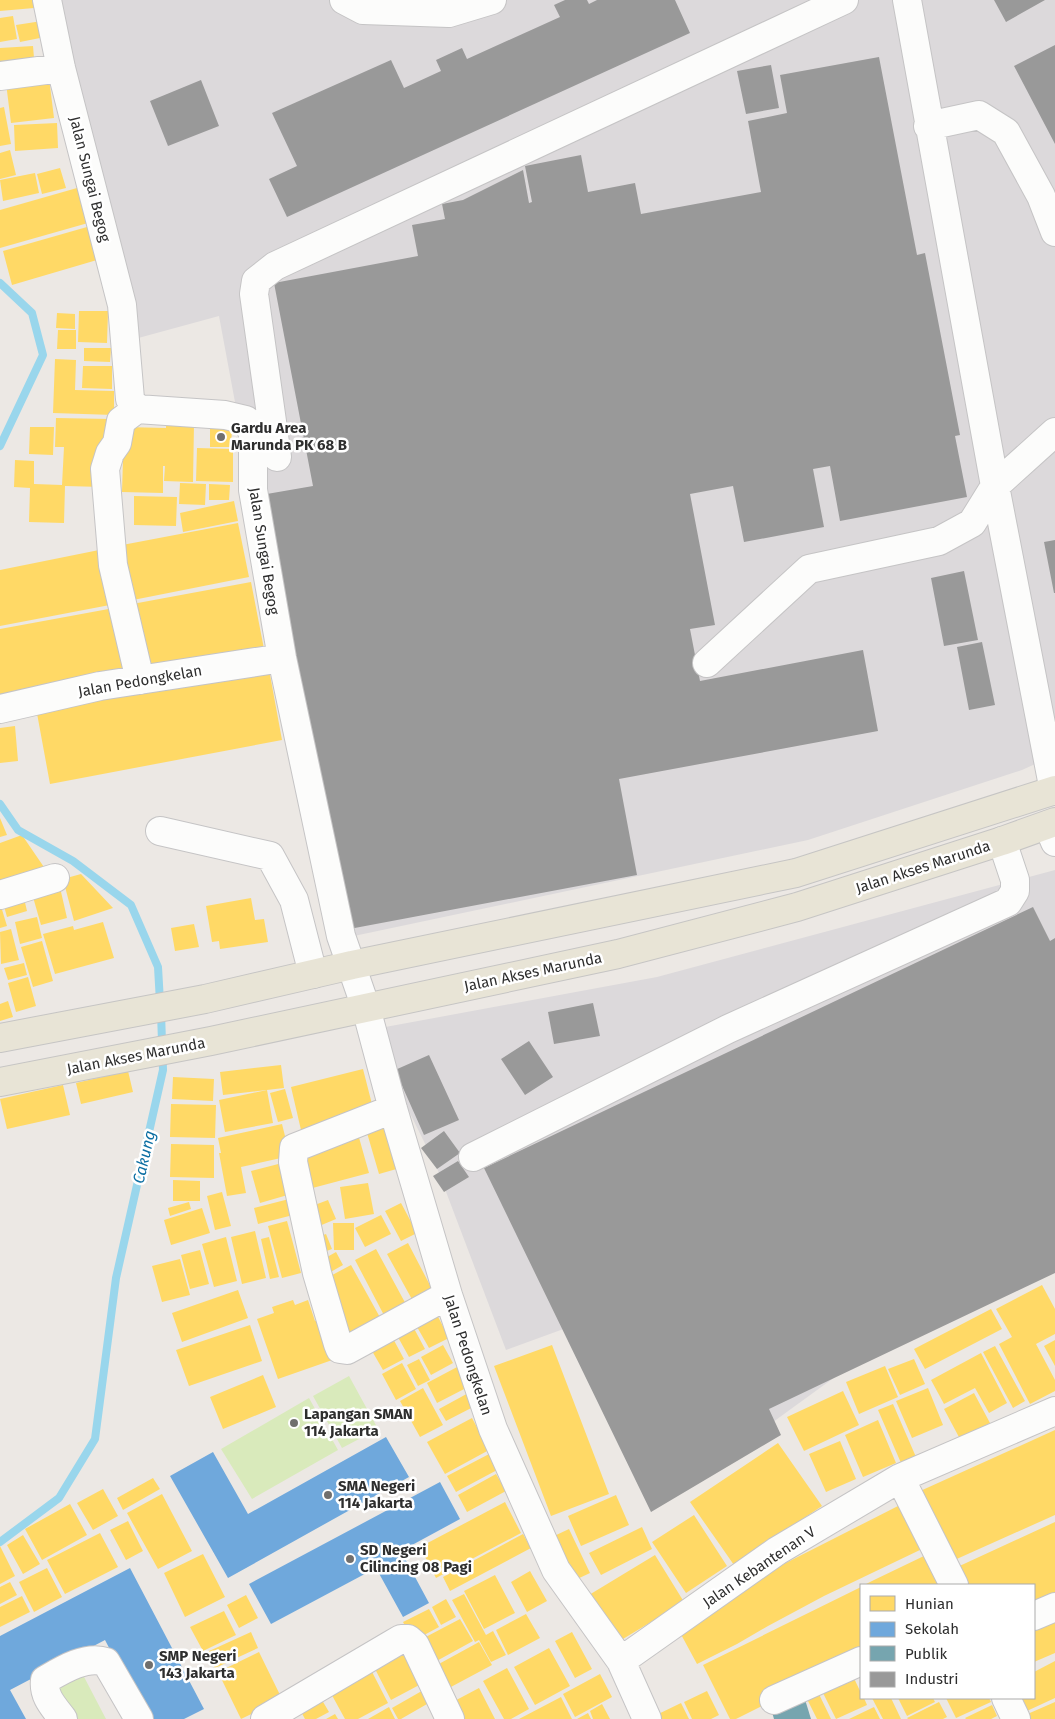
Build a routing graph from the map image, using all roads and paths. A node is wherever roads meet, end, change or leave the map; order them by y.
1 (47, 0) edge
2 (344, 0) edge
3 (492, 0) edge
4 (844, 0) edge
5 (907, 0) edge
6 (61, 68) junction
7 (0, 76) edge
8 (928, 126) junction
9 (1055, 232) edge
10 (137, 409) junction
11 (1055, 432) edge
12 (278, 457) dead end
13 (995, 486) junction
14 (282, 658) junction
15 (707, 663) dead end
16 (140, 680) junction
17 (0, 708) edge
18 (1055, 790) edge
19 (1053, 830) edge
20 (160, 831) dead end
21 (1002, 841) junction
22 (55, 878) dead end
23 (0, 895) edge
24 (352, 965) junction
25 (312, 974) junction
26 (366, 1008) junction
27 (0, 1038) edge
28 (0, 1082) edge
29 (393, 1109) junction
30 (473, 1157) dead end
31 (448, 1294) junction
32 (1055, 1410) edge
33 (900, 1478) junction
34 (953, 1584) edge
35 (1055, 1607) edge
36 (1035, 1616) edge
37 (621, 1661) junction
38 (860, 1661) edge
39 (1006, 1699) edge
40 (774, 1700) dead end
41 (62, 1719) edge
42 (139, 1719) edge
43 (265, 1719) edge
44 (450, 1719) edge
45 (647, 1719) edge
46 (1016, 1719) edge

1 - 6 street, Jalan Sungai Begog
2 - 3 street
4 - 12 street
5 - 8 street
6 - 7 street
6 - 10 street, Jalan Sungai Begog
8 - 9 street
8 - 13 street
10 - 14 street, Jalan Sungai Begog
10 - 16 street
11 - 13 street
13 - 15 street
13 - 18 street
14 - 16 street, Jalan Pedongkelan
14 - 24 street, Jalan Sungai Begog
16 - 17 street, Jalan Pedongkelan
18 - 24 main road
19 - 21 main road, Jalan Akses Marunda
20 - 25 street
21 - 26 main road, Jalan Akses Marunda
21 - 30 street
22 - 23 street
24 - 25 main road
24 - 26 street, Jalan Pedongkelan
25 - 27 main road
26 - 28 main road, Jalan Akses Marunda
26 - 29 street, Jalan Pedongkelan
29 - 31 street, Jalan Pedongkelan
29 - 31 street
31 - 37 street, Jalan Pedongkelan
32 - 33 street, Jalan Kebantenan V
33 - 34 street
33 - 37 street, Jalan Kebantenan V
35 - 36 street
37 - 45 street, Jalan Pedongkelan
38 - 40 street
39 - 46 street
41 - 42 street
43 - 44 street

